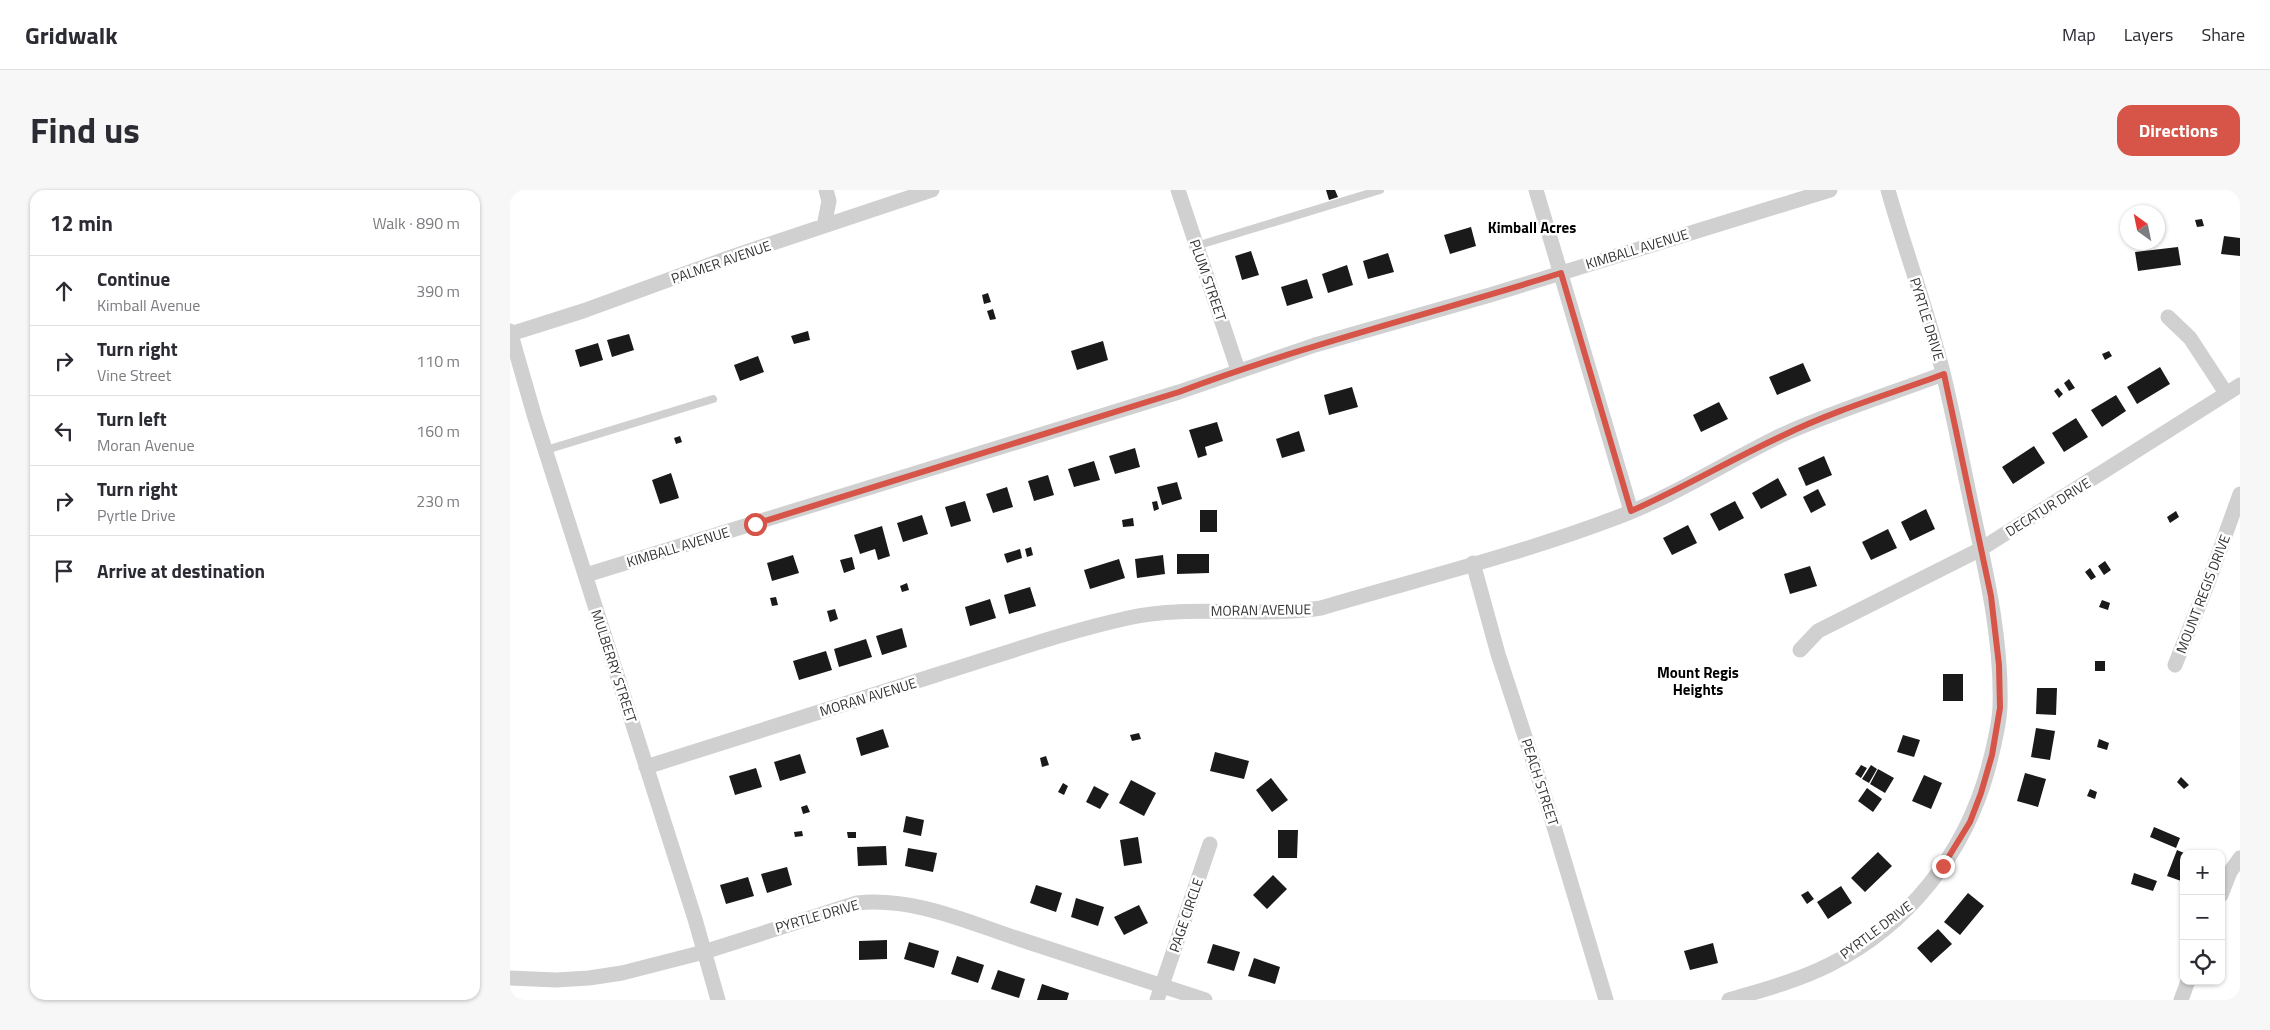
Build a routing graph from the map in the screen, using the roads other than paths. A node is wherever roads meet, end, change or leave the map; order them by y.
1 (826, 190) edge
2 (932, 190) edge
3 (1178, 190) edge
4 (1380, 190) edge
5 (1536, 190) edge
6 (1830, 190) edge
7 (1888, 190) edge
8 (824, 226) junction
9 (1196, 246) junction
10 (1561, 273) junction
11 (2168, 316) dead end
12 (510, 333) edge
13 (1238, 370) junction
14 (1944, 374) junction
15 (2240, 385) edge
16 (2226, 393) junction
17 (713, 399) dead end
18 (546, 450) junction
19 (2240, 494) edge
20 (1631, 511) junction
21 (1981, 549) junction
22 (1473, 563) junction
23 (586, 575) junction
24 (1800, 650) dead end
25 (2175, 665) dead end
26 (646, 766) junction
27 (1210, 844) dead end
28 (2240, 858) edge
29 (2225, 885) edge
30 (704, 952) junction
31 (510, 978) edge
32 (2187, 985) edge
33 (1160, 993) edge
34 (718, 1000) edge
35 (1205, 1000) edge
36 (1606, 1000) edge
37 (1729, 1000) edge
38 (2181, 1000) edge

1 - 8 street
2 - 8 street, PALMER AVENUE
3 - 9 street, PLUM STREET
4 - 9 lane
5 - 10 street
6 - 10 street, KIMBALL AVENUE
7 - 14 street, PYRTLE DRIVE
8 - 12 street, PALMER AVENUE
9 - 13 street, PLUM STREET
10 - 13 street, KIMBALL AVENUE
10 - 20 street
11 - 16 street
12 - 18 street, MULBERRY STREET
13 - 23 street, KIMBALL AVENUE
14 - 20 street, MORAN AVENUE
14 - 21 street, PYRTLE DRIVE
15 - 16 street, DECATUR DRIVE
16 - 21 street, DECATUR DRIVE
17 - 18 lane
18 - 23 street, MULBERRY STREET
19 - 25 street, MOUNT REGIS DRIVE
20 - 22 street, MORAN AVENUE
21 - 24 street, DECATUR DRIVE
21 - 37 street, PYRTLE DRIVE
22 - 26 street, MORAN AVENUE
22 - 36 street, PEACH STREET
23 - 26 street, MULBERRY STREET
26 - 30 street, MULBERRY STREET
27 - 33 street, PAGE CIRCLE
28 - 29 street
30 - 31 street, PYRTLE DRIVE
30 - 33 street, PYRTLE DRIVE
30 - 34 street, MULBERRY STREET
32 - 38 street
33 - 35 street, PYRTLE DRIVE

